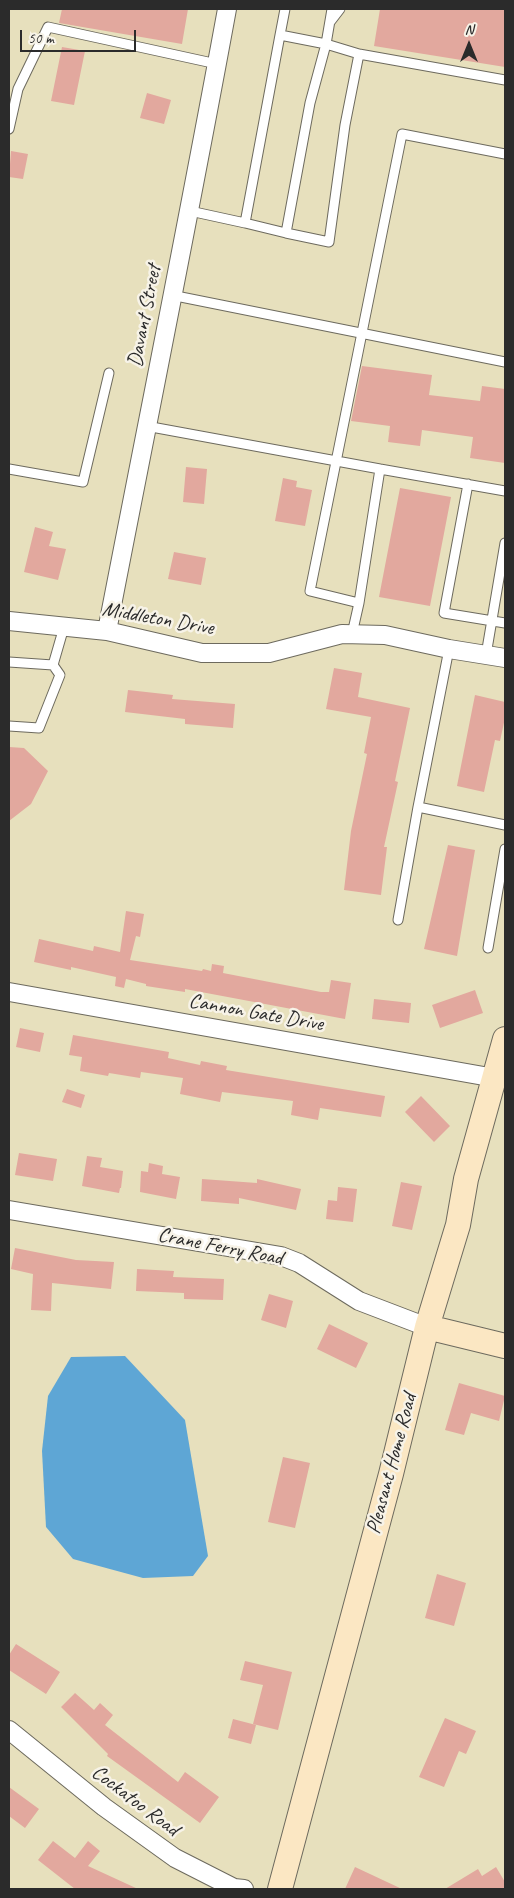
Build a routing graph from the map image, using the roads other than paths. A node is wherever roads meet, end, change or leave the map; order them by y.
1 (227, 9) edge
2 (285, 9) edge
3 (332, 9) edge
4 (340, 9) edge
5 (329, 24) junction
6 (280, 35) junction
7 (326, 44) junction
8 (359, 54) junction
9 (217, 64) junction
10 (505, 80) edge
11 (9, 129) edge
12 (505, 154) edge
13 (190, 211) junction
14 (245, 223) junction
15 (286, 233) junction
16 (171, 295) junction
17 (364, 333) junction
18 (505, 362) edge
19 (109, 373) dead end
20 (146, 426) junction
21 (336, 462) junction
22 (9, 469) edge
23 (380, 469) junction
24 (468, 484) junction
25 (505, 491) edge
26 (505, 543) edge
27 (359, 603) junction
28 (9, 621) edge
29 (492, 622) junction
30 (505, 623) edge
31 (64, 627) junction
32 (107, 631) junction
33 (352, 634) junction
34 (449, 649) junction
35 (486, 655) junction
36 (505, 658) edge
37 (9, 662) edge
38 (52, 665) junction
39 (9, 726) edge
40 (418, 807) junction
41 (505, 825) edge
42 (505, 849) edge
43 (398, 920) dead end
44 (488, 948) dead end
45 (9, 992) edge
46 (505, 1039) edge
47 (497, 1091) edge
48 (9, 1210) edge
49 (427, 1327) junction
50 (505, 1346) edge
51 (9, 1730) edge
52 (244, 1889) edge
53 (280, 1889) edge

1 - 9 street, Davant Street
2 - 6 lane
3 - 5 lane
4 - 5 lane
5 - 7 lane
6 - 7 lane
6 - 14 lane
7 - 8 lane
7 - 15 lane
8 - 10 lane
8 - 15 lane
9 - 11 lane
9 - 13 street, Davant Street
12 - 17 lane
13 - 14 lane
13 - 16 street, Davant Street
14 - 15 lane
16 - 17 lane
16 - 20 street, Davant Street
17 - 18 lane
17 - 21 lane
19 - 22 lane
20 - 21 lane
20 - 32 street, Davant Street
21 - 23 lane
21 - 27 lane
23 - 24 lane
23 - 27 lane
24 - 25 lane
24 - 29 lane
26 - 29 lane
27 - 33 lane
28 - 31 street, Middleton Drive
29 - 30 lane
29 - 35 lane
31 - 32 street, Middleton Drive
31 - 38 lane
32 - 33 street, Middleton Drive
33 - 34 street, Middleton Drive
34 - 35 street, Middleton Drive
34 - 40 lane
35 - 36 street, Middleton Drive
37 - 38 lane
38 - 39 lane
40 - 41 lane
40 - 43 lane
42 - 44 lane
45 - 47 street, Cannon Gate Drive
46 - 47 main road, Pleasant Home Road
47 - 49 main road, Pleasant Home Road
48 - 49 street, Crane Ferry Road
49 - 50 main road, Crane Ferry Road
49 - 53 main road, Pleasant Home Road
51 - 52 street, Cockatoo Road

